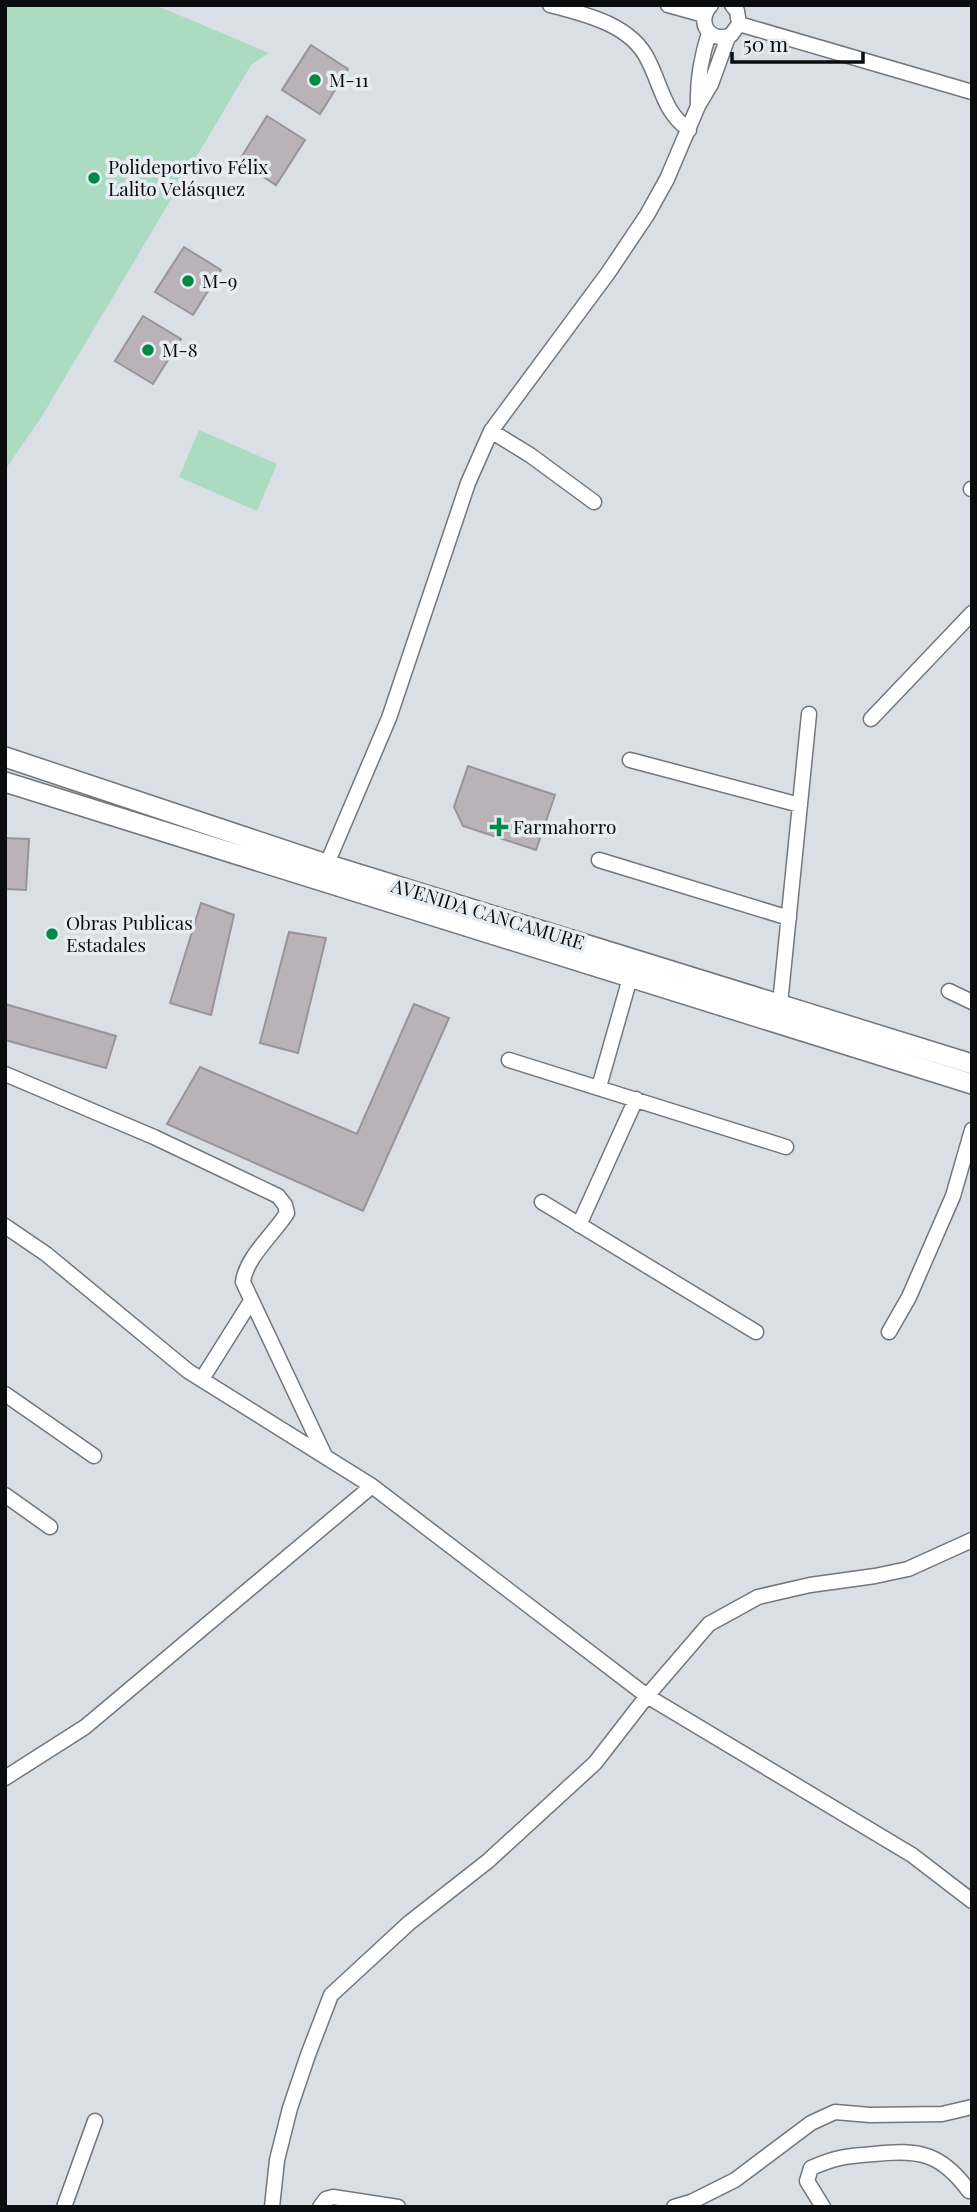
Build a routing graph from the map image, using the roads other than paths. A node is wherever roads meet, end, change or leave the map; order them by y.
1 (550, 5) edge
2 (668, 5) edge
3 (708, 10) edge
4 (737, 11) edge
5 (709, 33) junction
6 (728, 37) junction
7 (972, 92) edge
8 (698, 106) junction
9 (689, 130) junction
10 (491, 431) junction
11 (594, 502) dead end
12 (972, 613) edge
13 (809, 714) dead end
14 (871, 719) dead end
15 (5, 757) edge
16 (629, 760) dead end
17 (5, 782) edge
18 (800, 805) junction
19 (599, 860) dead end
20 (323, 872) junction
21 (789, 918) junction
22 (630, 978) junction
23 (949, 991) dead end
24 (972, 1002) edge
25 (780, 1004) junction
26 (509, 1060) dead end
27 (972, 1064) edge
28 (5, 1074) edge
29 (972, 1084) edge
30 (599, 1087) junction
31 (636, 1099) junction
32 (972, 1130) edge
33 (786, 1147) dead end
34 (542, 1202) dead end
35 (579, 1225) junction
36 (5, 1226) edge
37 (251, 1301) junction
38 (756, 1332) dead end
39 (889, 1332) dead end
40 (202, 1379) junction
41 (5, 1394) edge
42 (94, 1456) dead end
43 (326, 1457) junction
44 (372, 1486) junction
45 (5, 1495) edge
46 (50, 1527) dead end
47 (972, 1540) edge
48 (647, 1696) junction
49 (5, 1778) edge
50 (972, 1902) edge
51 (972, 2107) edge
52 (95, 2121) dead end
53 (969, 2191) dead end
54 (64, 2207) edge
55 (272, 2207) edge
56 (320, 2207) edge
57 (398, 2207) edge
58 (674, 2207) edge
59 (823, 2207) edge

1 - 9 street
2 - 3 street
3 - 5 street
4 - 6 street
4 - 7 street
5 - 6 street
5 - 8 street
6 - 8 street
8 - 9 street
9 - 10 street
10 - 11 street
10 - 20 street
12 - 14 street
13 - 18 street
15 - 20 main road, AVENIDA CANCAMURE
16 - 18 street
17 - 20 main road, AVENIDA CANCAMURE
18 - 21 street
19 - 21 street
20 - 22 main road, AVENIDA CANCAMURE
20 - 25 main road, AVENIDA CANCAMURE
21 - 25 street
22 - 29 main road, AVENIDA CANCAMURE
22 - 30 street
23 - 24 street
25 - 27 main road, AVENIDA CANCAMURE
26 - 30 street
28 - 37 street
30 - 31 street
31 - 33 street
31 - 35 street
32 - 39 street
34 - 35 street
35 - 38 street
36 - 40 street
37 - 40 street
37 - 43 street
40 - 43 street
41 - 42 street
43 - 44 street
44 - 48 street
44 - 49 street
45 - 46 street
47 - 48 street
48 - 50 street
48 - 55 street
51 - 58 street
52 - 54 street
53 - 59 street
56 - 57 street

